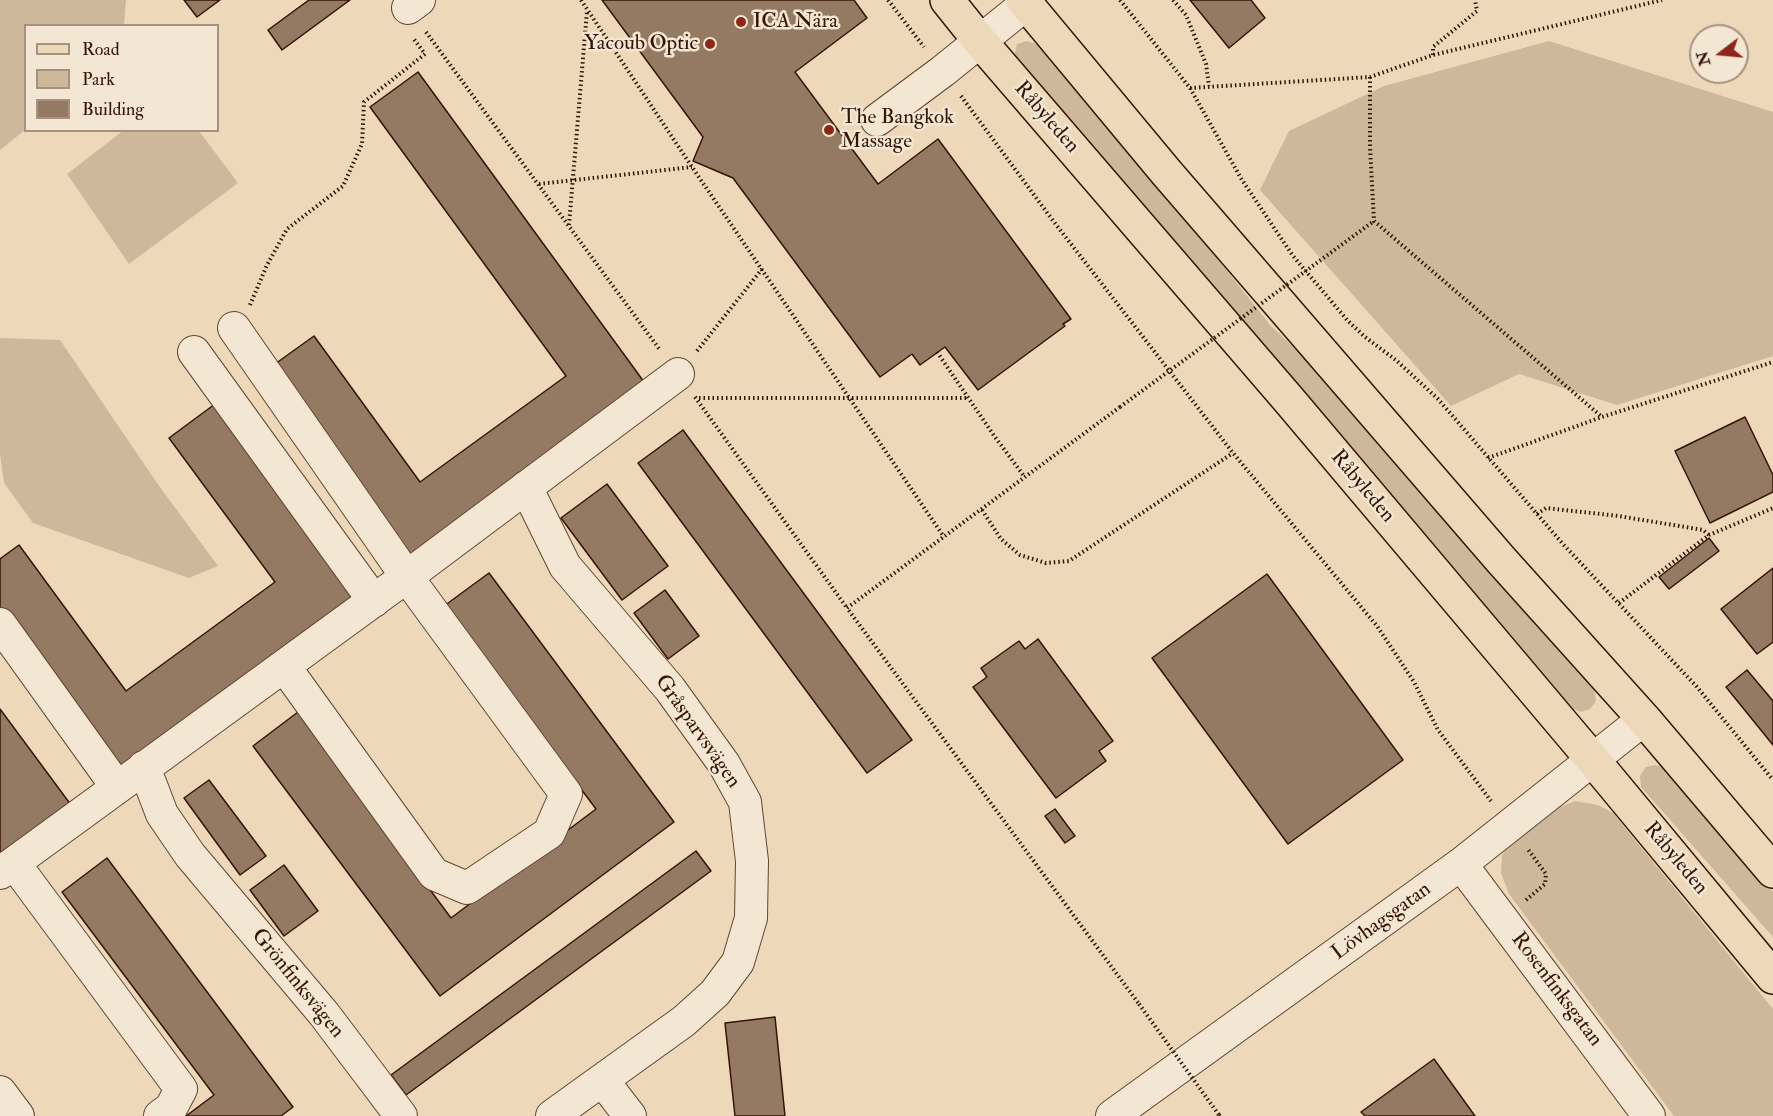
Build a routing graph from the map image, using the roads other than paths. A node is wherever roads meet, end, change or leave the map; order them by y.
1 (947, 0) edge
2 (1025, 2) edge
3 (979, 40) junction
4 (877, 120) dead end
5 (234, 328) road end
6 (194, 352) dead end
7 (687, 386) road end
8 (526, 487) junction
9 (407, 577) junction
10 (374, 601) junction
11 (0, 624) edge
12 (284, 666) junction
13 (1644, 719) junction
14 (1593, 760) junction
15 (144, 767) junction
16 (117, 787) junction
17 (1461, 864) junction
18 (7, 868) edge
19 (1773, 871) edge
20 (1773, 977) edge
21 (603, 1081) junction
22 (0, 1092) edge
23 (18, 1116) edge
24 (160, 1116) edge
25 (401, 1116) edge
26 (552, 1116) edge
27 (630, 1116) edge
28 (1112, 1116) edge
29 (1649, 1116) edge

1 - 3 main road, Råbyleden
2 - 3 street
2 - 13 main road
3 - 4 street
3 - 14 main road, Råbyleden
5 - 9 street
6 - 10 street
7 - 8 street
8 - 9 street
8 - 21 street, Gråsparvsvägen
9 - 10 street
9 - 12 street
10 - 12 street
11 - 16 street
12 - 15 street
13 - 14 street, Lövhagsgatan
13 - 19 main road
14 - 17 street, Lövhagsgatan
14 - 20 main road, Råbyleden
15 - 16 street
15 - 25 street, Grönfinksvägen
16 - 18 street
17 - 28 street, Lövhagsgatan
17 - 29 street, Rosenfinksgatan
18 - 24 street
21 - 26 street, Gråsparvsvägen
21 - 27 street
22 - 23 street

